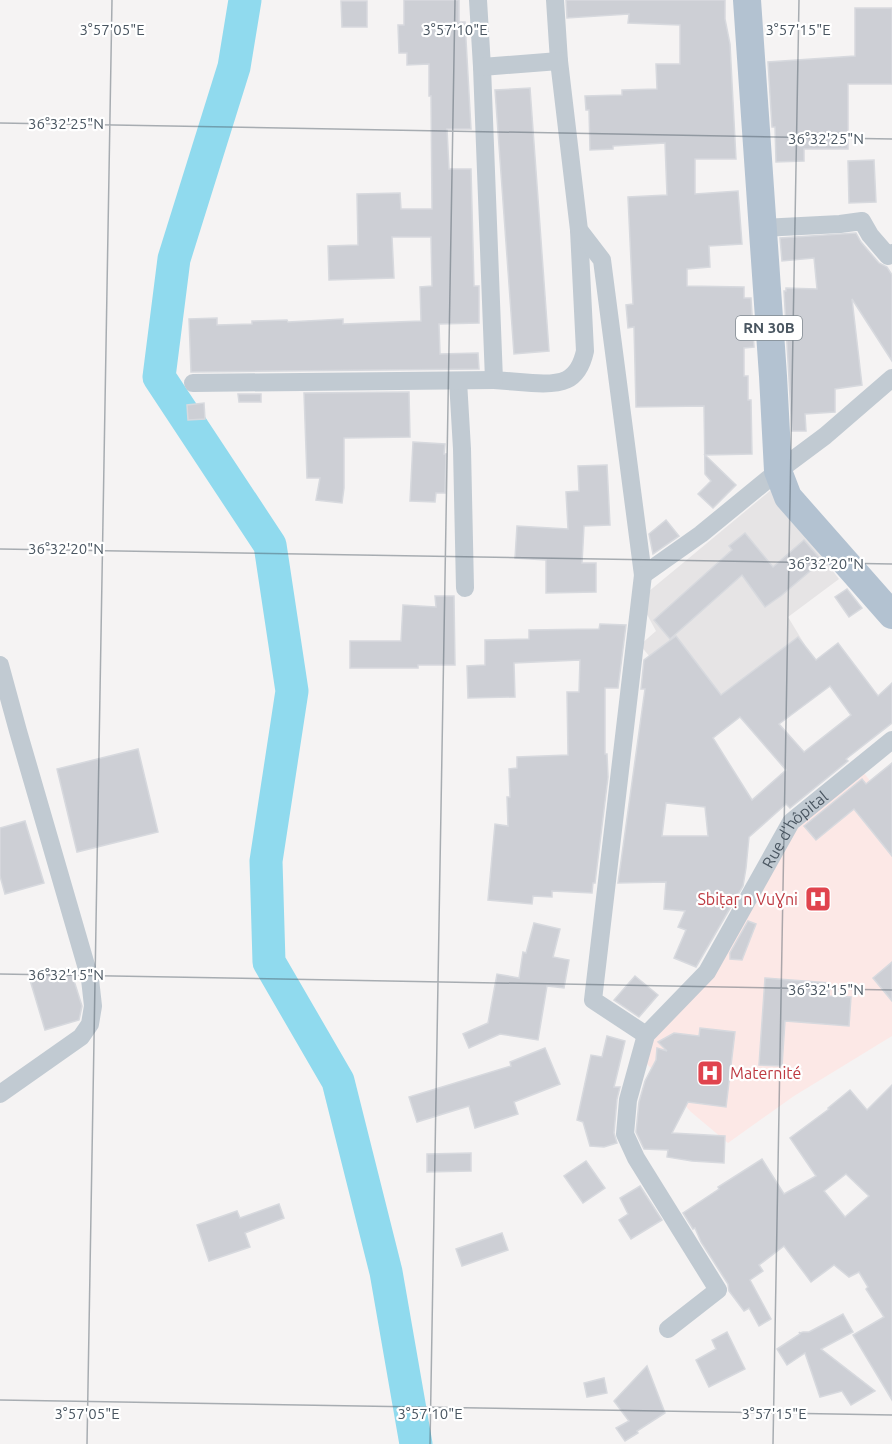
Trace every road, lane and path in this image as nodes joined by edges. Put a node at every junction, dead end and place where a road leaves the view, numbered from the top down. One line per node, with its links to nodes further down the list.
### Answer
1 (478, 0): 5 (street)
2 (555, 0): 4 (street)
3 (747, 0): 6 (main road, RN 30B)
4 (560, 61): 5 (street); 7 (street)
5 (482, 67): 11 (street)
6 (762, 228): 8 (street); 13 (main road, RN 30B)
7 (579, 230): 11 (street); 14 (street)
8 (891, 257)
9 (892, 378): 13 (street)
10 (458, 381): 11 (street); 12 (street); 15 (street)
11 (494, 381)
12 (193, 382)
13 (778, 471): 14 (street); 16 (main road, RN 30B)
14 (643, 574): 19 (street)
15 (465, 588)
16 (892, 615)
17 (0, 665): 20 (street)
18 (892, 740): 19 (street, Rue d'hôpital)
19 (646, 1035): 21 (street)
20 (0, 1094)
21 (668, 1329)

